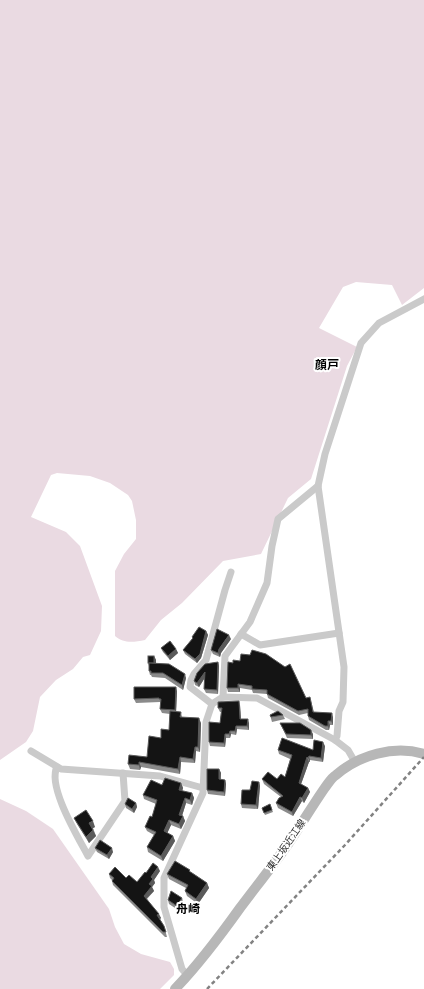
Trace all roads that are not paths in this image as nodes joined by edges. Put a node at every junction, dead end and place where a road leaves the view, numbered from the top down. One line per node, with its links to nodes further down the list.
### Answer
1 (424, 299): 2 (street)
2 (318, 486): 4 (street); 5 (street)
3 (231, 572): 7 (street)
4 (340, 633): 5 (street); 8 (street)
5 (241, 634): 6 (street)
6 (223, 697): 7 (street); 8 (street)
7 (212, 704): 14 (street)
8 (335, 740): 11 (street)
9 (31, 751): 12 (street)
10 (424, 754): 11 (main road, 東上坂近江線)
11 (355, 762): 15 (main road, 東上坂近江線)
12 (57, 767): 13 (street); 13 (street)
13 (123, 773): 14 (street)
14 (203, 788): 15 (street)
15 (188, 976): 16 (main road, 東上坂近江線)
16 (175, 989)

